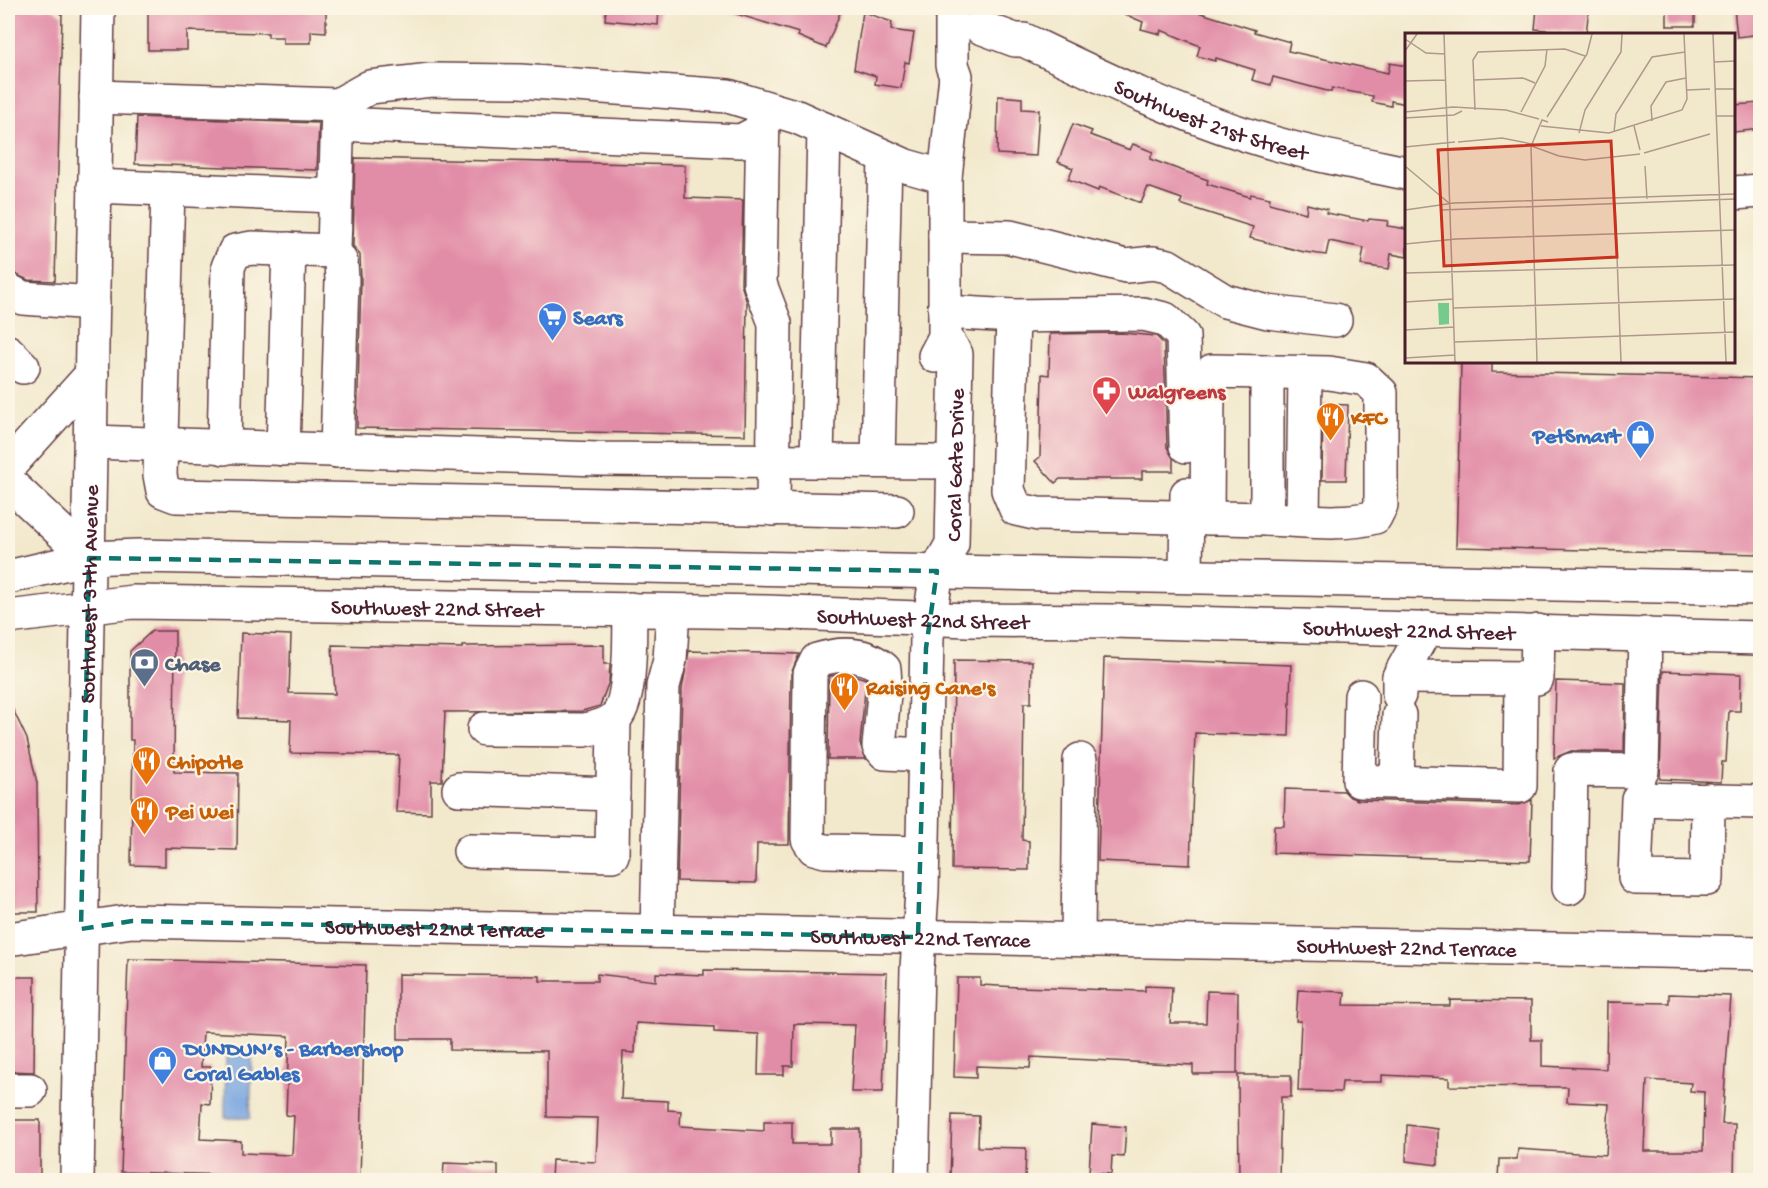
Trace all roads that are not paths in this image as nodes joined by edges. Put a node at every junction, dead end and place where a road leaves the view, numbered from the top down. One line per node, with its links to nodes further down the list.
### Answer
1 (98, 8): 3 (main road, Southwest 37th Avenue)
2 (967, 15): 8 (main road, Southwest 21st Street); 9 (main road, Coral Gate Drive)
3 (96, 97): 4 (main road); 10 (main road, Southwest 37th Avenue)
4 (338, 114): 5 (main road); 5 (main road); 14 (main road)
5 (763, 118): 6 (main road); 32 (main road)
6 (824, 129): 7 (main road); 31 (main road)
7 (885, 157): 9 (main road); 33 (main road)
8 (1405, 173)
9 (945, 177): 15 (main road, Coral Gate Drive)
10 (94, 186): 11 (main road); 19 (main road, Southwest 37th Avenue)
11 (168, 189): 14 (main road); 27 (main road)
12 (1761, 191): 13 (main road)
13 (1735, 193)
14 (334, 196): 17 (main road)
15 (945, 236): 21 (main road); 22 (main road, Coral Gate Drive)
16 (289, 249): 17 (main road); 28 (main road); 29 (main road)
17 (334, 251): 30 (main road)
18 (8, 290): 19 (main road)
19 (93, 303): 25 (main road, Southwest 37th Avenue)
20 (1013, 316): 22 (main road); 39 (main road); 39 (main road)
21 (1335, 320)
22 (945, 325): 34 (main road, Coral Gate Drive); 43 (main road, Coral Gate Drive)
23 (1267, 372): 24 (main road); 39 (main road); 40 (main road)
24 (1305, 373): 41 (main road); 41 (main road)
25 (92, 374): 26 (main road, Southwest 37th Avenue); 35 (main road)
26 (91, 442): 27 (main road); 42 (main road, Southwest 37th Avenue)
27 (161, 446): 28 (main road); 37 (main road)
28 (224, 448): 29 (main road)
29 (283, 449): 30 (main road)
30 (337, 451): 32 (main road)
31 (817, 460): 32 (main road); 33 (main road)
32 (772, 461): 37 (main road)
33 (878, 461): 34 (main road)
34 (933, 462): 43 (main road, Coral Gate Drive)
35 (8, 467)
36 (8, 482): 42 (main road)
37 (773, 509): 38 (main road)
38 (897, 511)
39 (1197, 518): 40 (main road); 44 (main road)
40 (1267, 519): 41 (main road)
41 (1303, 520)
42 (88, 558): 43 (main road, Southwest 22nd Street); 45 (main road, Southwest 22nd Street); 47 (main road, Southwest 37th Avenue)
43 (937, 571): 44 (main road, Southwest 22nd Street); 51 (main road)
44 (1186, 575): 46 (main road, Southwest 22nd Street)
45 (8, 577)
46 (1761, 588)
47 (87, 606): 48 (main road, Southwest 22nd Street); 50 (main road, Southwest 22nd Street); 72 (main road, Southwest 37th Avenue)
48 (630, 609): 49 (main road, Southwest 22nd Street); 59 (main road)
49 (673, 610): 51 (main road, Southwest 22nd Street); 73 (main road)
50 (8, 617)
51 (928, 618): 52 (main road, Southwest 22nd Street); 61 (main road)
52 (1426, 628): 53 (main road, Southwest 22nd Street); 58 (main road)
53 (1538, 631): 54 (main road, Southwest 22nd Street); 56 (main road)
54 (1645, 633): 55 (main road, Southwest 22nd Street); 71 (main road)
55 (1761, 638)
56 (1529, 678): 58 (main road); 63 (main road); 64 (main road)
57 (1361, 696): 63 (main road)
58 (1399, 696): 63 (main road)
59 (614, 719): 60 (main road); 66 (main road)
60 (484, 729)
61 (925, 755): 70 (main road); 70 (main road)
62 (1080, 760): 76 (main road)
63 (1397, 782)
64 (1538, 788)
65 (459, 789): 66 (main road)
66 (613, 794): 69 (main road)
67 (1708, 800): 68 (main road)
68 (1761, 802)
69 (470, 850)
70 (923, 853): 74 (main road)
71 (1569, 888)
72 (81, 930): 73 (main road, Southwest 22nd Terrace); 75 (main road, Southwest 22nd Terrace); 78 (main road, Southwest 37th Avenue)
73 (657, 931): 74 (main road, Southwest 22nd Terrace)
74 (918, 937): 76 (main road, Southwest 22nd Terrace); 79 (main road)
75 (8, 939)
76 (1078, 939): 77 (main road, Southwest 22nd Terrace)
77 (1761, 953)
78 (77, 1180)
79 (912, 1180)

